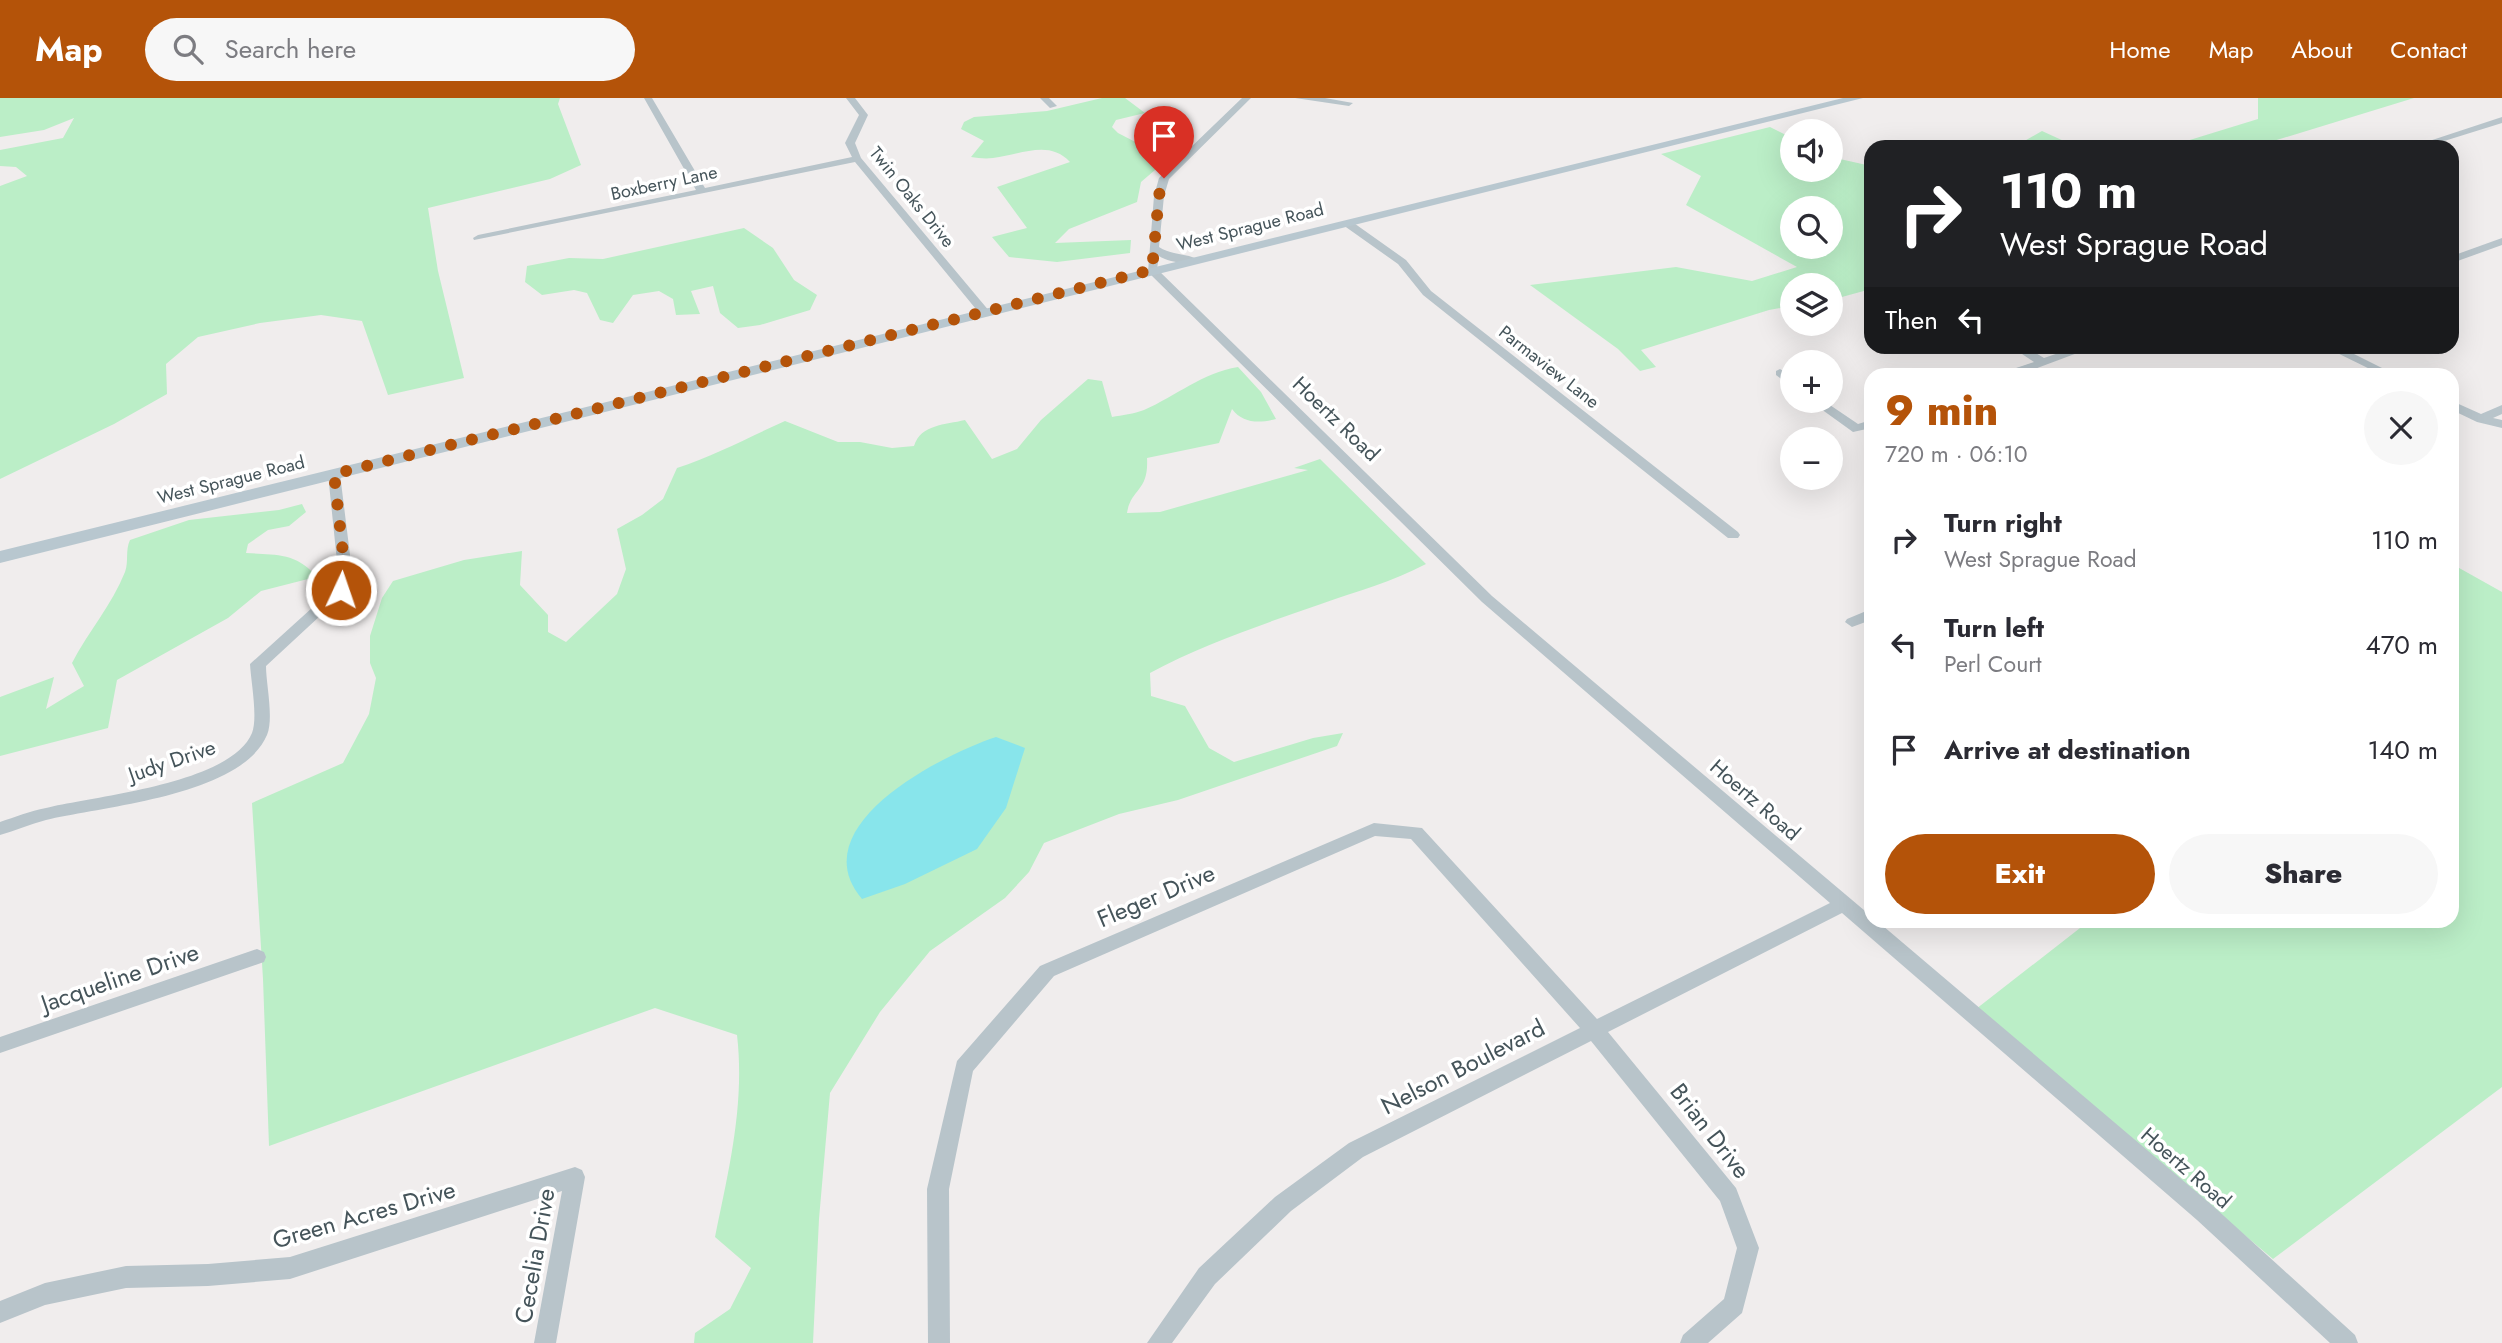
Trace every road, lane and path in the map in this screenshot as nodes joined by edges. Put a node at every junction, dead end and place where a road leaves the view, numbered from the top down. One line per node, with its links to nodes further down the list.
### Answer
1 (648, 98): 12 (street)
2 (850, 98): 11 (street, Twin Oaks Drive)
3 (1044, 98): 8 (street)
4 (1247, 98): 16 (street)
5 (1299, 98): 7 (street)
6 (1857, 98): 13 (street, West Sprague Road)
7 (1349, 103)
8 (1053, 106)
9 (2502, 120): 10 (street)
10 (2438, 140)
11 (857, 159): 12 (street, Boxberry Lane); 20 (street, Twin Oaks Drive)
12 (702, 191): 14 (street, Boxberry Lane)
13 (1348, 223): 18 (street, West Sprague Road); 34 (street, Parmaview Lane)
14 (478, 238)
15 (2502, 241): 17 (street)
16 (1154, 248): 18 (street); 19 (street)
17 (2459, 257)
18 (1194, 260): 19 (street, West Sprague Road)
19 (1152, 270): 20 (street, West Sprague Road); 39 (street, Hoertz Road)
20 (984, 312): 33 (street, West Sprague Road)
21 (2029, 354): 24 (street)
22 (2069, 354): 24 (street)
23 (2345, 354): 26 (street)
24 (2044, 363): 25 (street)
25 (2029, 368)
26 (2375, 368)
27 (2459, 408): 30 (street)
28 (2502, 409): 30 (street)
29 (1834, 413): 32 (street)
30 (2481, 419): 31 (street)
31 (2502, 424)
32 (1864, 426)
33 (334, 474): 35 (street, West Sprague Road); 38 (street, Judy Drive)
34 (1733, 535)
35 (0, 557)
36 (1864, 617): 37 (street)
37 (1852, 622)
38 (0, 829)
39 (1842, 905): 40 (street, Hoertz Road); 43 (street, Nelson Boulevard)
40 (1864, 924)
41 (1869, 928): 51 (street, Hoertz Road)
42 (257, 957): 44 (street, Jacqueline Drive)
43 (1595, 1031): 48 (street, Fleger Drive); 49 (street, Nelson Boulevard); 50 (street, Brian Drive)
44 (0, 1045)
45 (575, 1177): 46 (street, Green Acres Drive); 47 (street, Cecelia Drive)
46 (0, 1312)
47 (545, 1343)
48 (939, 1343)
49 (1158, 1343)
50 (1691, 1343)
51 (2347, 1343)

